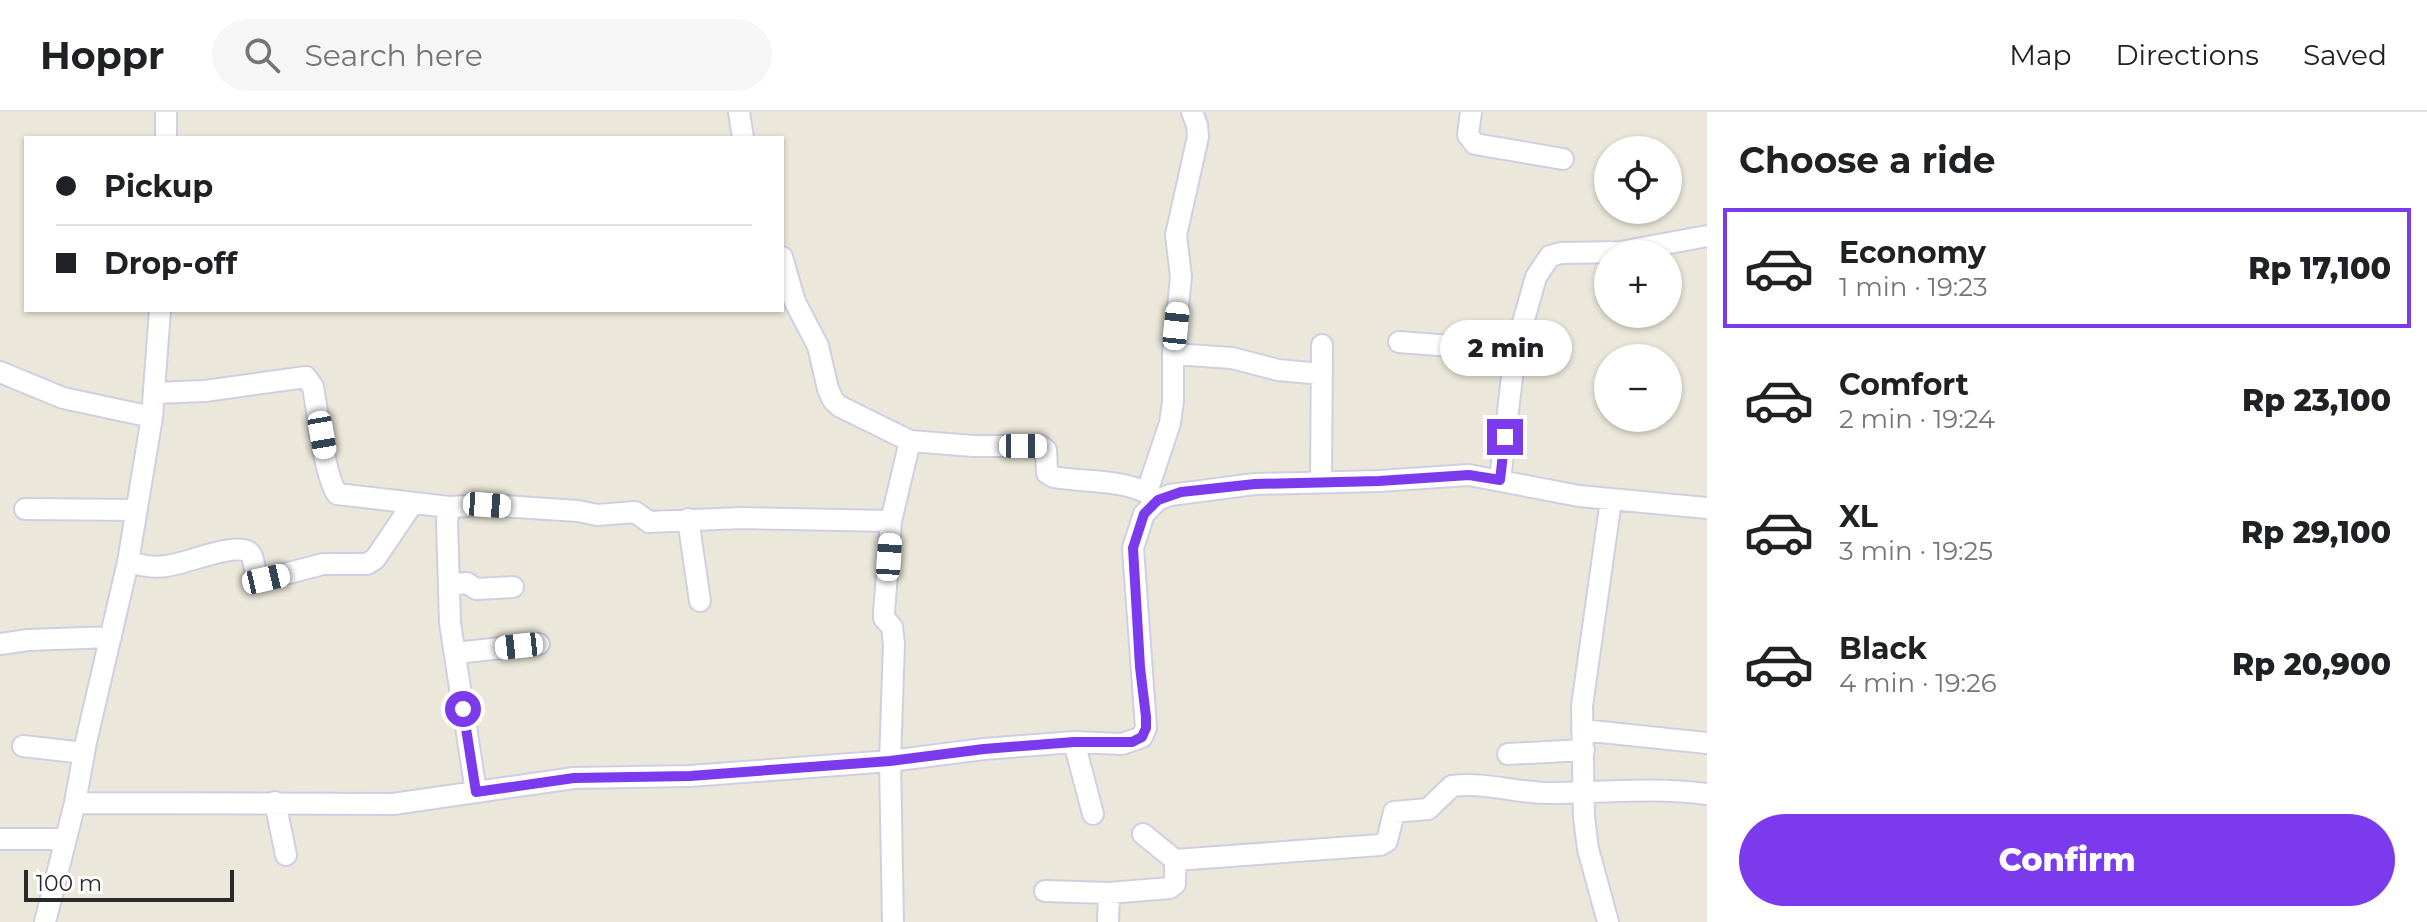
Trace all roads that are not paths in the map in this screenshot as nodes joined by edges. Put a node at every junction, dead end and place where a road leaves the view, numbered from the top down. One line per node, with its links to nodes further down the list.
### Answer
1 (166, 112): 5 (street)
2 (739, 112): 6 (street)
3 (1192, 112): 14 (street)
4 (1471, 112): 7 (street)
5 (166, 136)
6 (743, 136)
7 (1563, 159)
8 (1707, 236): 13 (street)
9 (784, 264): 19 (street)
10 (160, 312): 17 (street)
11 (1399, 342): 13 (street)
12 (1322, 345): 16 (street)
13 (1515, 351): 20 (street)
14 (1173, 354): 16 (street); 22 (street)
15 (0, 372): 18 (street)
16 (1322, 374): 21 (street)
17 (154, 393): 18 (street); 24 (street)
18 (152, 417): 28 (street)
19 (910, 441): 22 (street); 30 (street)
20 (1500, 480): 21 (street); 23 (street)
21 (1321, 482): 22 (street)
22 (1152, 496): 40 (street)
23 (1611, 500): 26 (street); 39 (street)
24 (413, 503): 25 (street); 31 (street)
25 (449, 507): 29 (street); 32 (street)
26 (1707, 508)
27 (25, 509): 28 (street)
28 (137, 510): 31 (street)
29 (688, 519): 30 (street); 34 (street)
30 (891, 521): 45 (street)
31 (128, 562): 35 (street)
32 (449, 585): 33 (street); 38 (street)
33 (513, 587)
34 (700, 601)
35 (111, 637): 36 (street); 43 (street)
36 (0, 644)
37 (539, 644): 38 (street)
38 (455, 653): 47 (street)
39 (1583, 740): 41 (street); 44 (street); 46 (street)
40 (1074, 742): 45 (street); 51 (street)
41 (1707, 743)
42 (23, 746): 43 (street)
43 (84, 753): 50 (street)
44 (1508, 754)
45 (890, 761): 47 (street); 60 (street)
46 (1583, 791): 48 (street); 56 (street); 62 (street)
47 (476, 792): 49 (street)
48 (1707, 794)
49 (275, 802): 50 (street); 55 (street)
50 (75, 803): 54 (street)
51 (1093, 814)
52 (1143, 834): 56 (street)
53 (0, 839): 54 (street)
54 (65, 839): 59 (street)
55 (286, 855)
56 (1175, 860): 58 (street)
57 (1045, 891): 58 (street)
58 (1109, 893): 61 (street)
59 (45, 922)
60 (893, 922)
61 (1108, 922)
62 (1608, 922)

